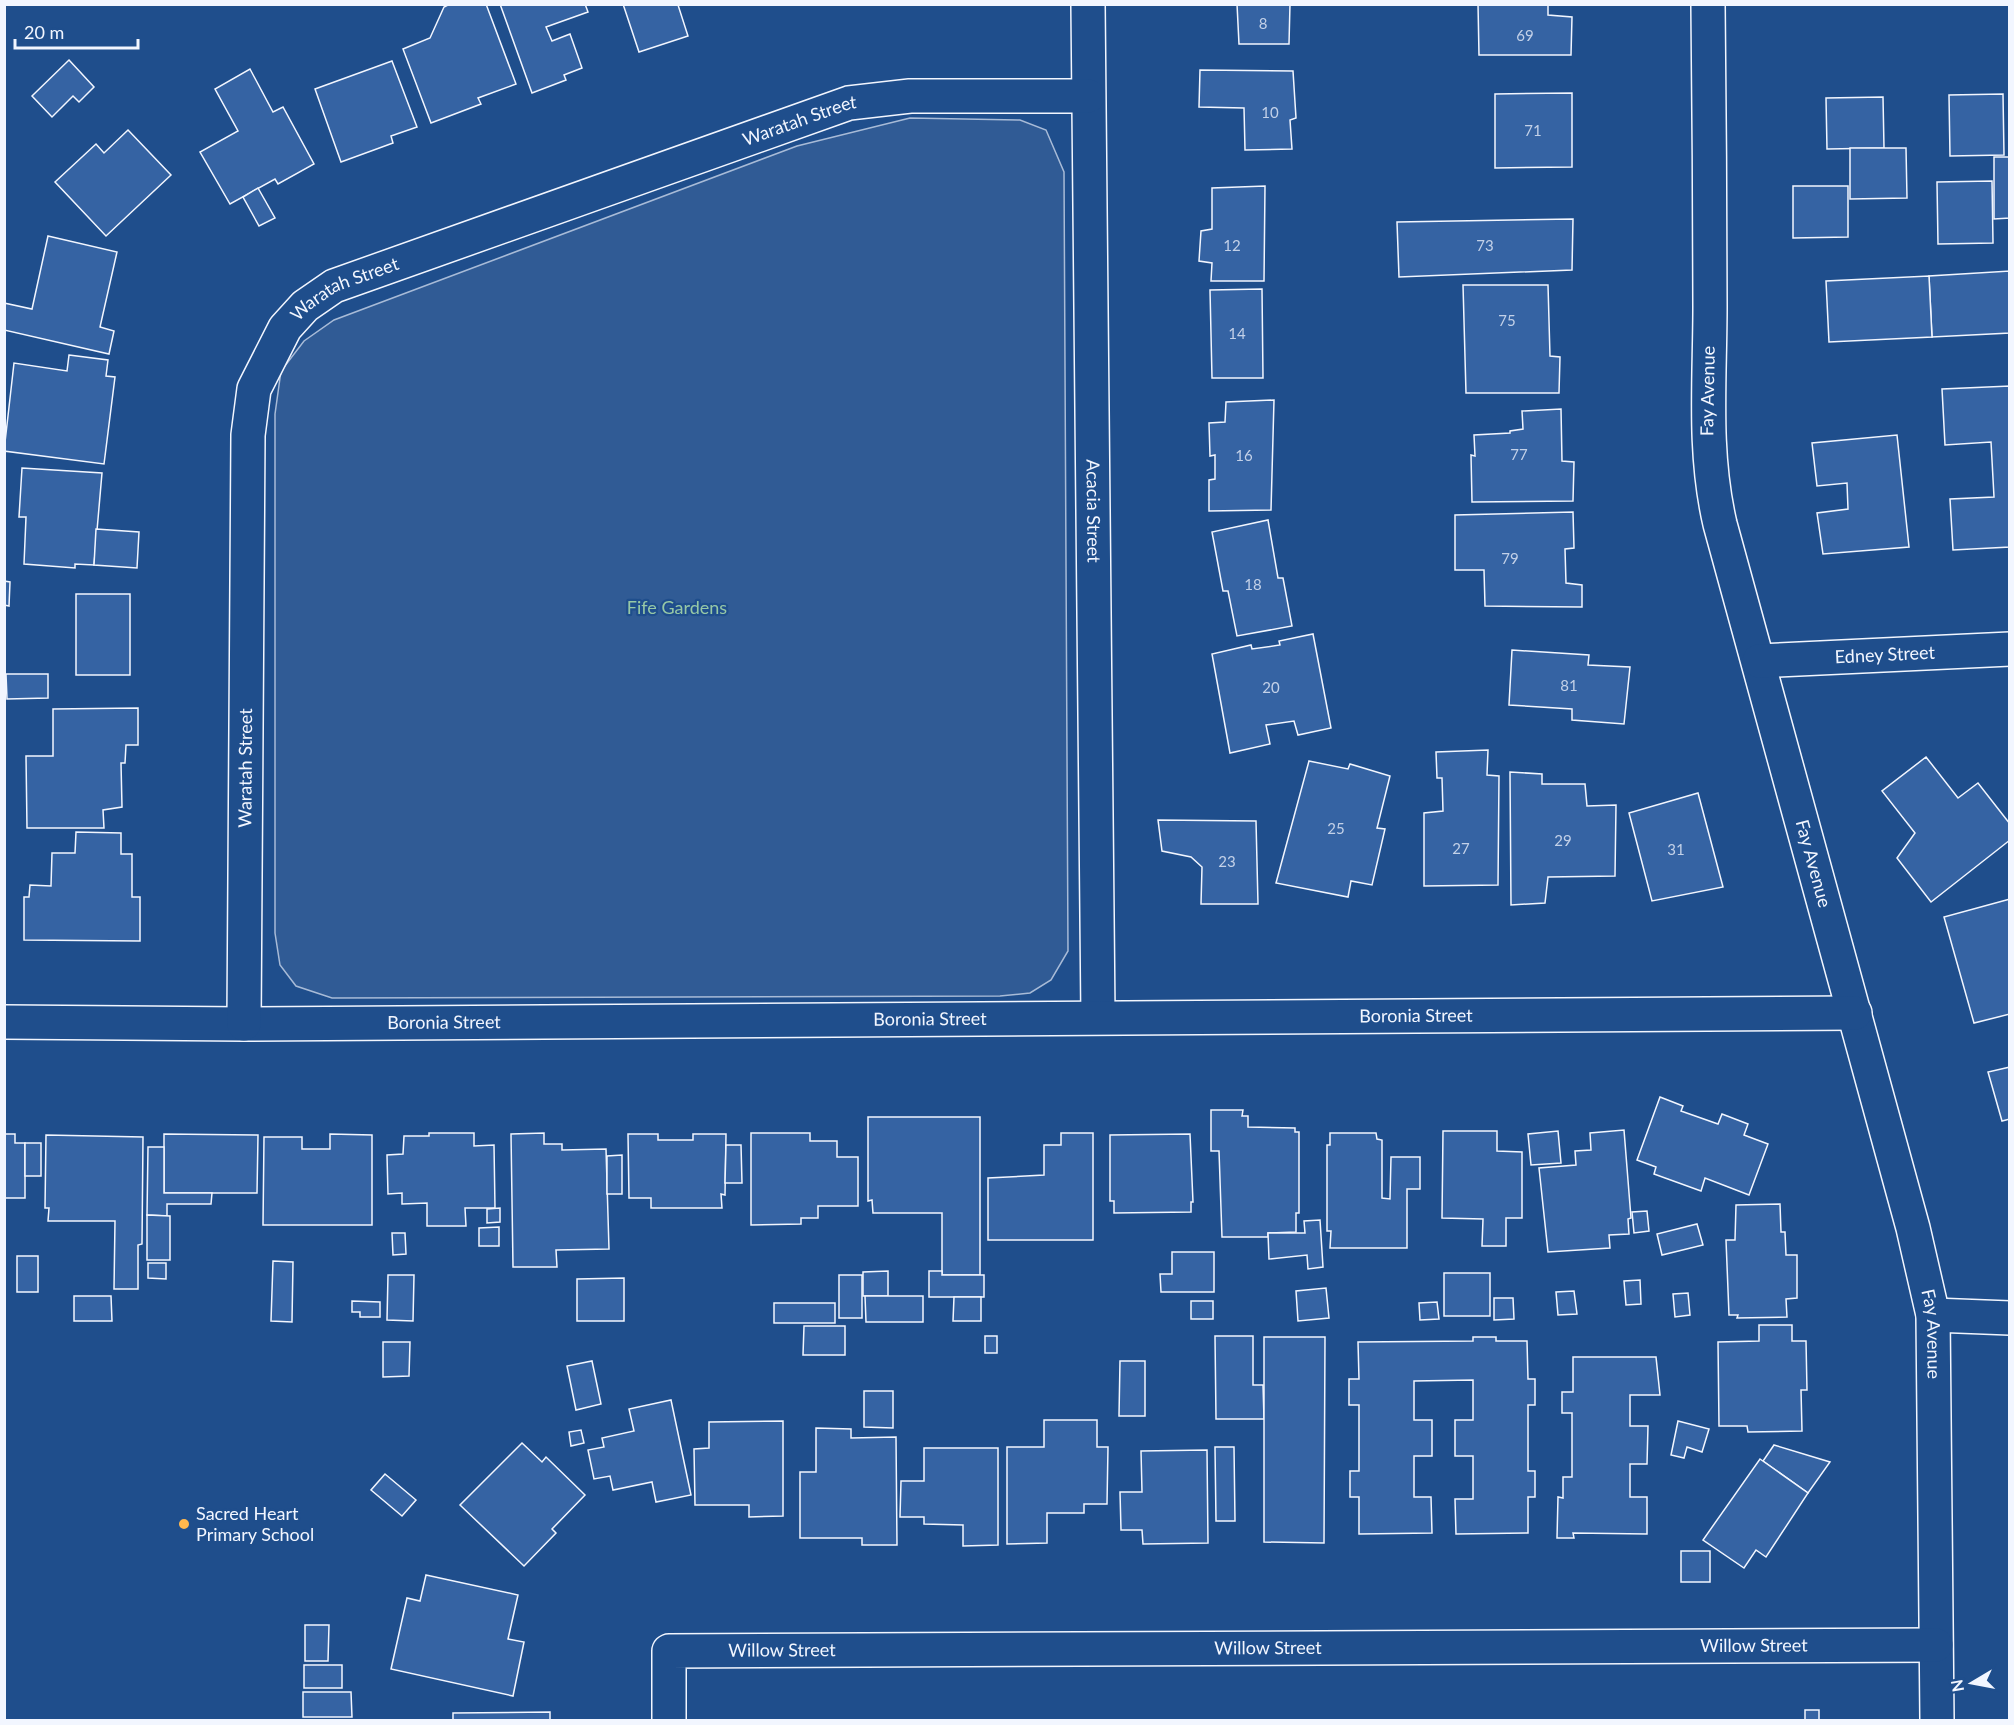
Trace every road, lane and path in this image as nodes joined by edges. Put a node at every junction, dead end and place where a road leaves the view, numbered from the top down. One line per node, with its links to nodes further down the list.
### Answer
1 (1088, 4): 3 (street, Acacia Street)
2 (1708, 4): 5 (street, Fay Avenue)
3 (1088, 96): 7 (street, Acacia Street); 9 (street, Waratah Street)
4 (2010, 649): 5 (street, Edney Street)
5 (1759, 661): 6 (street, Fay Avenue)
6 (1855, 1013): 7 (street, Boronia Street); 10 (street, Fay Avenue)
7 (1098, 1017): 9 (street, Boronia Street)
8 (4, 1022): 9 (street, Boronia Street)
9 (244, 1024)
10 (1933, 1315): 11 (street); 12 (street, Fay Avenue)
11 (2010, 1318)
12 (1936, 1645): 13 (street, Willow Street); 14 (street, Fay Avenue)
13 (669, 1720)
14 (1937, 1720)

